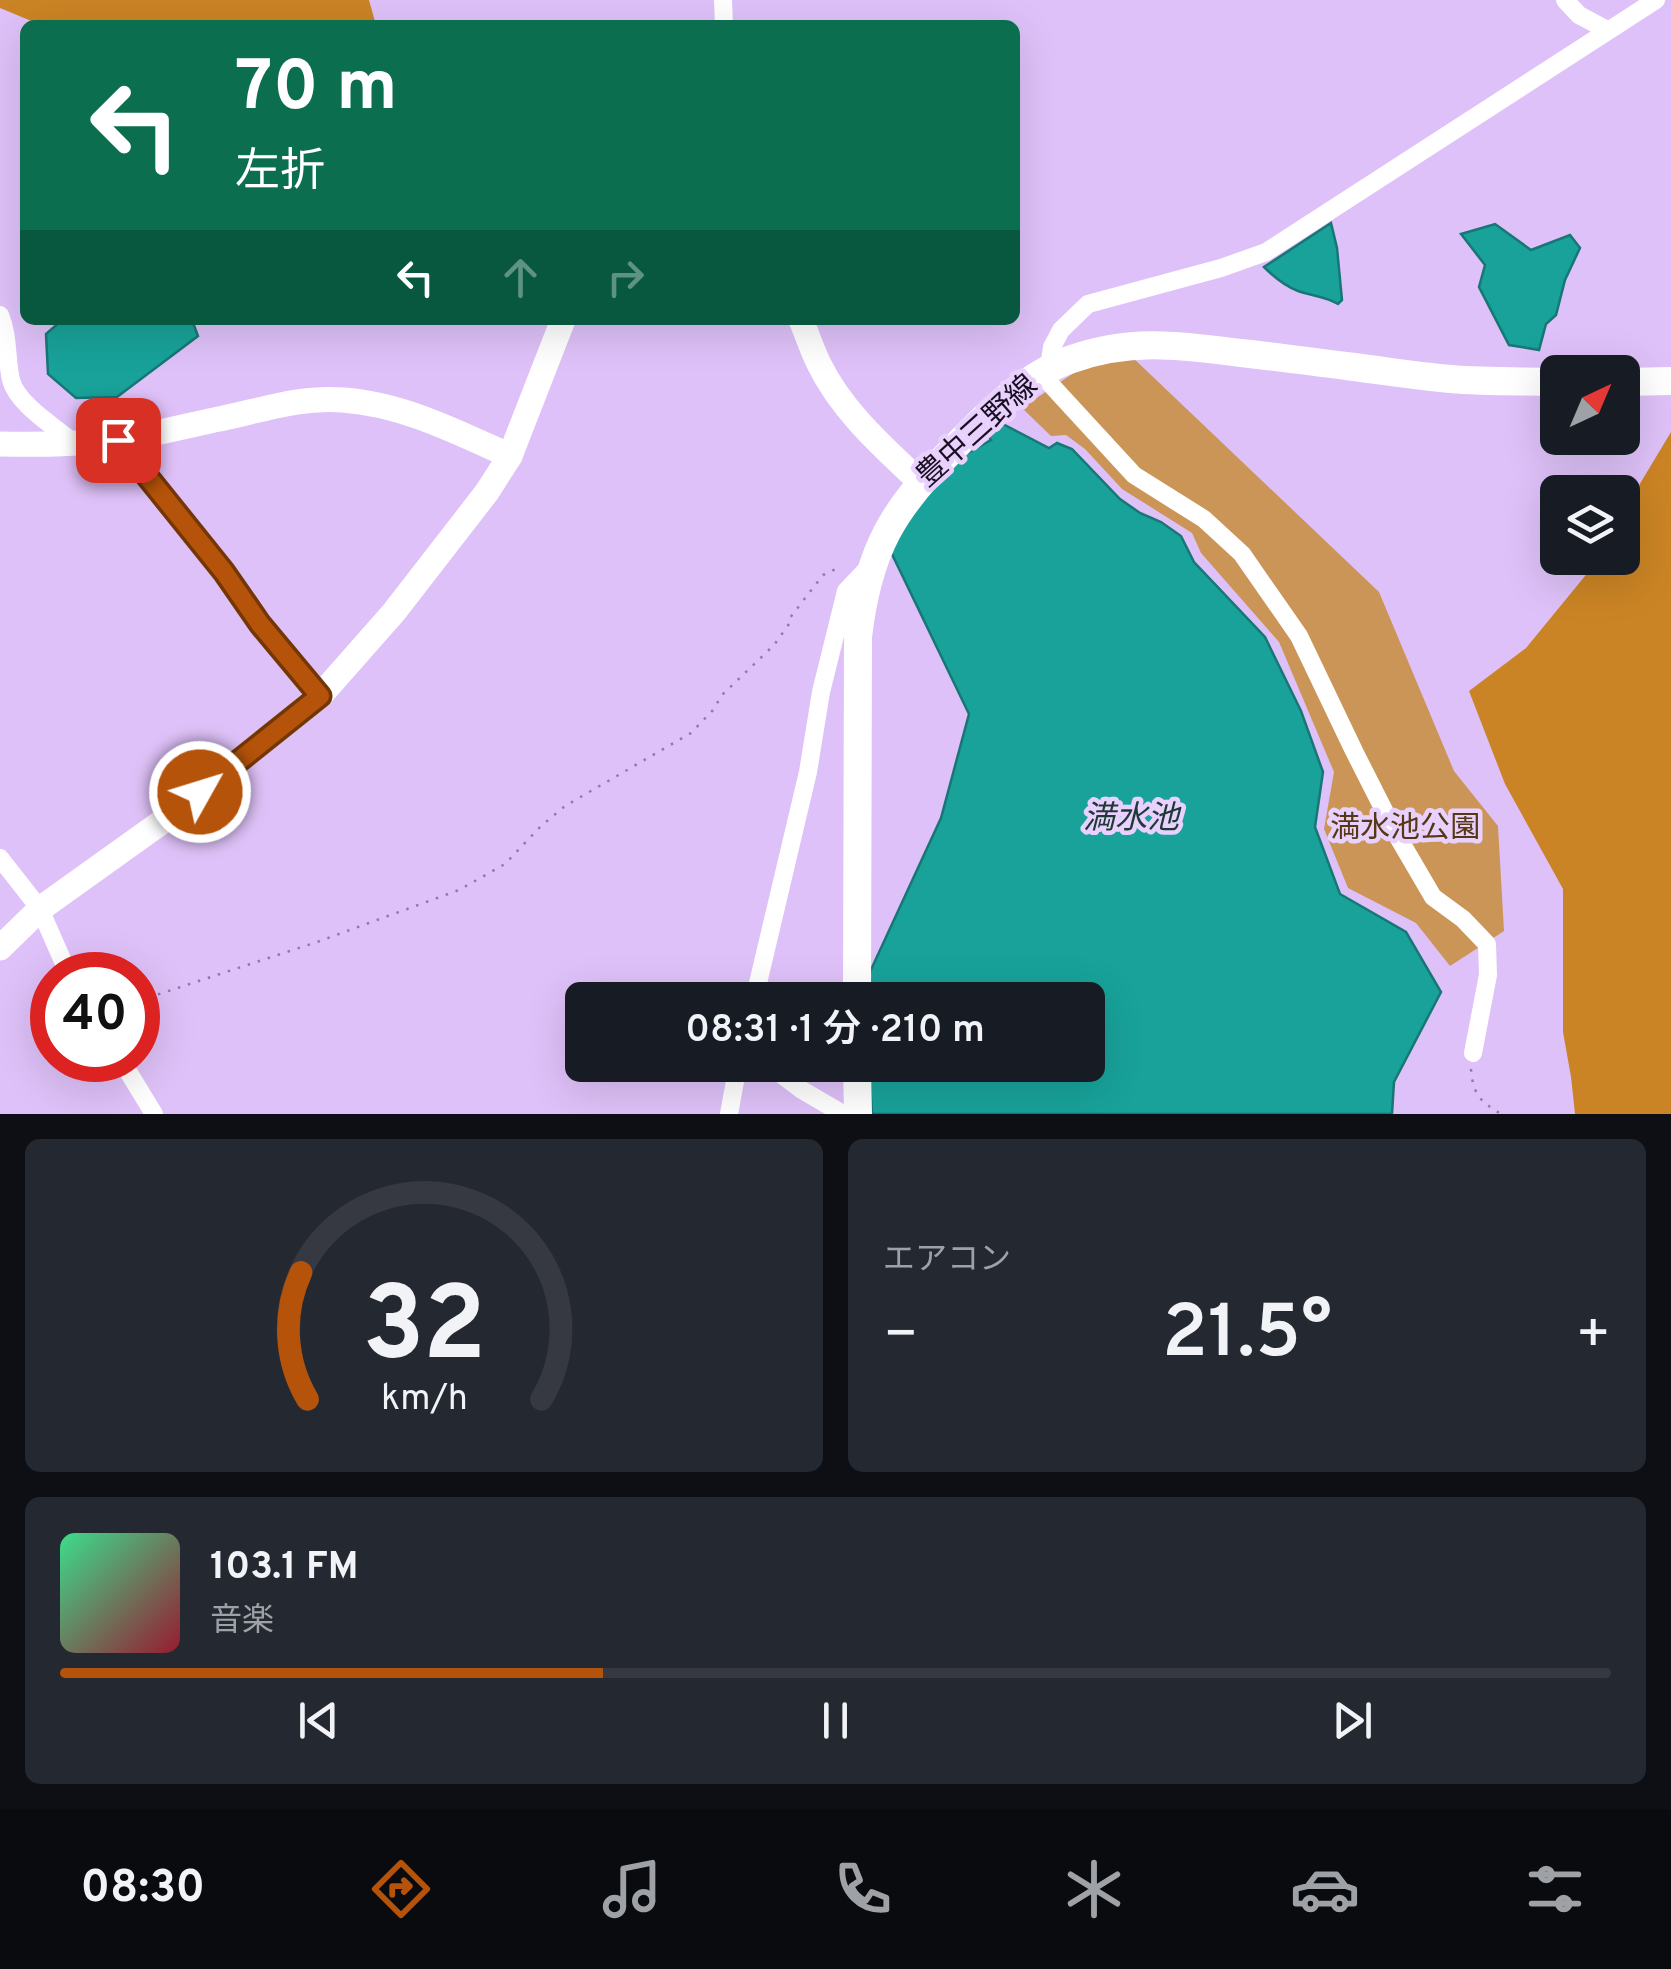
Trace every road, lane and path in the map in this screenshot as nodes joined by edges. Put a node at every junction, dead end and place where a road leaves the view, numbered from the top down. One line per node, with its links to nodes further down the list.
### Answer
1 (1565, 0): 3 (street)
2 (1656, 0): 3 (street)
3 (1607, 30): 7 (street)
4 (0, 316): 12 (street)
5 (561, 325): 14 (street)
6 (803, 325): 15 (street)
7 (1045, 371): 8 (main road, 豊中三野線); 15 (main road, 豊中三野線); 26 (street)
8 (1540, 381)
9 (1671, 381): 10 (main road)
10 (1640, 382)
11 (118, 440): 12 (street); 14 (street); 18 (street)
12 (74, 443): 13 (street)
13 (0, 444)
14 (510, 456): 18 (street)
15 (920, 482): 16 (main road, 豊中三野線)
16 (871, 565): 23 (street); 24 (main road, 豊中三野線)
17 (840, 567): 25 (path)
18 (320, 696): 20 (street)
19 (0, 858): 20 (street)
20 (40, 909): 21 (street); 22 (street)
21 (0, 948)
22 (59, 952)
23 (758, 982)
24 (857, 982)
25 (160, 994)
26 (1473, 1053): 35 (path)
27 (134, 1082): 31 (street)
28 (735, 1082): 32 (street)
29 (791, 1082): 33 (street)
30 (857, 1082): 34 (main road)
31 (154, 1114)
32 (728, 1114)
33 (843, 1114)
34 (858, 1114)
35 (1501, 1114)

